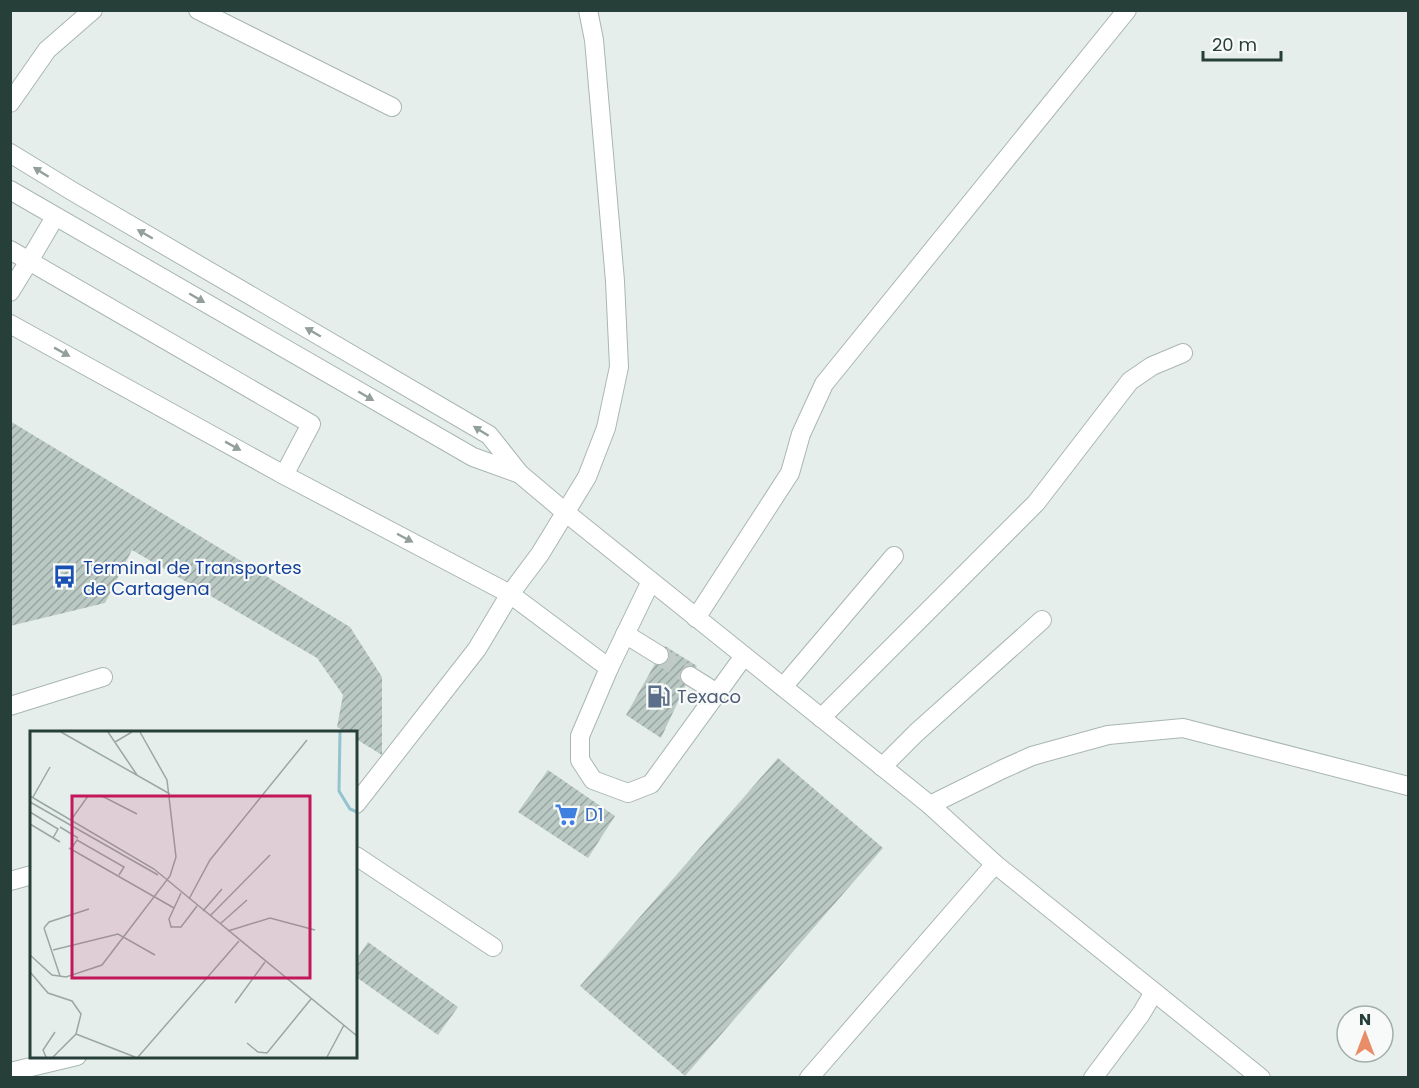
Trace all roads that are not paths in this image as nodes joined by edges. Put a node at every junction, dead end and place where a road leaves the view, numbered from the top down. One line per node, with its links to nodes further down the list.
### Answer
1 (93, 10): 5 (street)
2 (198, 10): 6 (street)
3 (588, 10): 17 (street)
4 (1127, 10): 21 (street)
5 (10, 102)
6 (392, 107)
7 (10, 153): 15 (street, one-way to 7)
8 (10, 190): 9 (street)
9 (55, 217): 11 (street); 15 (street, one-way to 15)
10 (10, 250): 11 (street)
11 (29, 261): 12 (street); 16 (street)
12 (10, 292)
13 (10, 324): 16 (street, one-way to 16)
14 (1183, 352): 32 (street)
15 (520, 474): 17 (street)
16 (284, 475): 20 (street, one-way to 20)
17 (565, 512): 19 (street); 20 (street)
18 (894, 556): 29 (street)
19 (651, 581): 21 (street); 23 (street)
20 (510, 594): 26 (street); 35 (street)
21 (696, 618): 25 (street)
22 (1042, 620): 33 (street)
23 (625, 634): 24 (street); 26 (street)
24 (658, 656)
25 (744, 656): 29 (street); 30 (street)
26 (609, 668): 30 (street)
27 (690, 676): 30 (street)
28 (103, 677): 31 (street)
29 (783, 687): 32 (street)
30 (717, 693)
31 (10, 706)
32 (821, 718): 33 (street)
33 (882, 767): 36 (street)
34 (1408, 786): 36 (street)
35 (357, 803)
36 (930, 806): 38 (street)
37 (357, 857): 41 (street)
38 (995, 864): 42 (street); 45 (street)
39 (30, 876): 40 (street)
40 (10, 881)
41 (493, 947)
42 (1154, 992): 46 (street); 47 (street)
43 (68, 1058): 44 (street)
44 (10, 1072)
45 (809, 1077)
46 (1093, 1077)
47 (1261, 1077)

